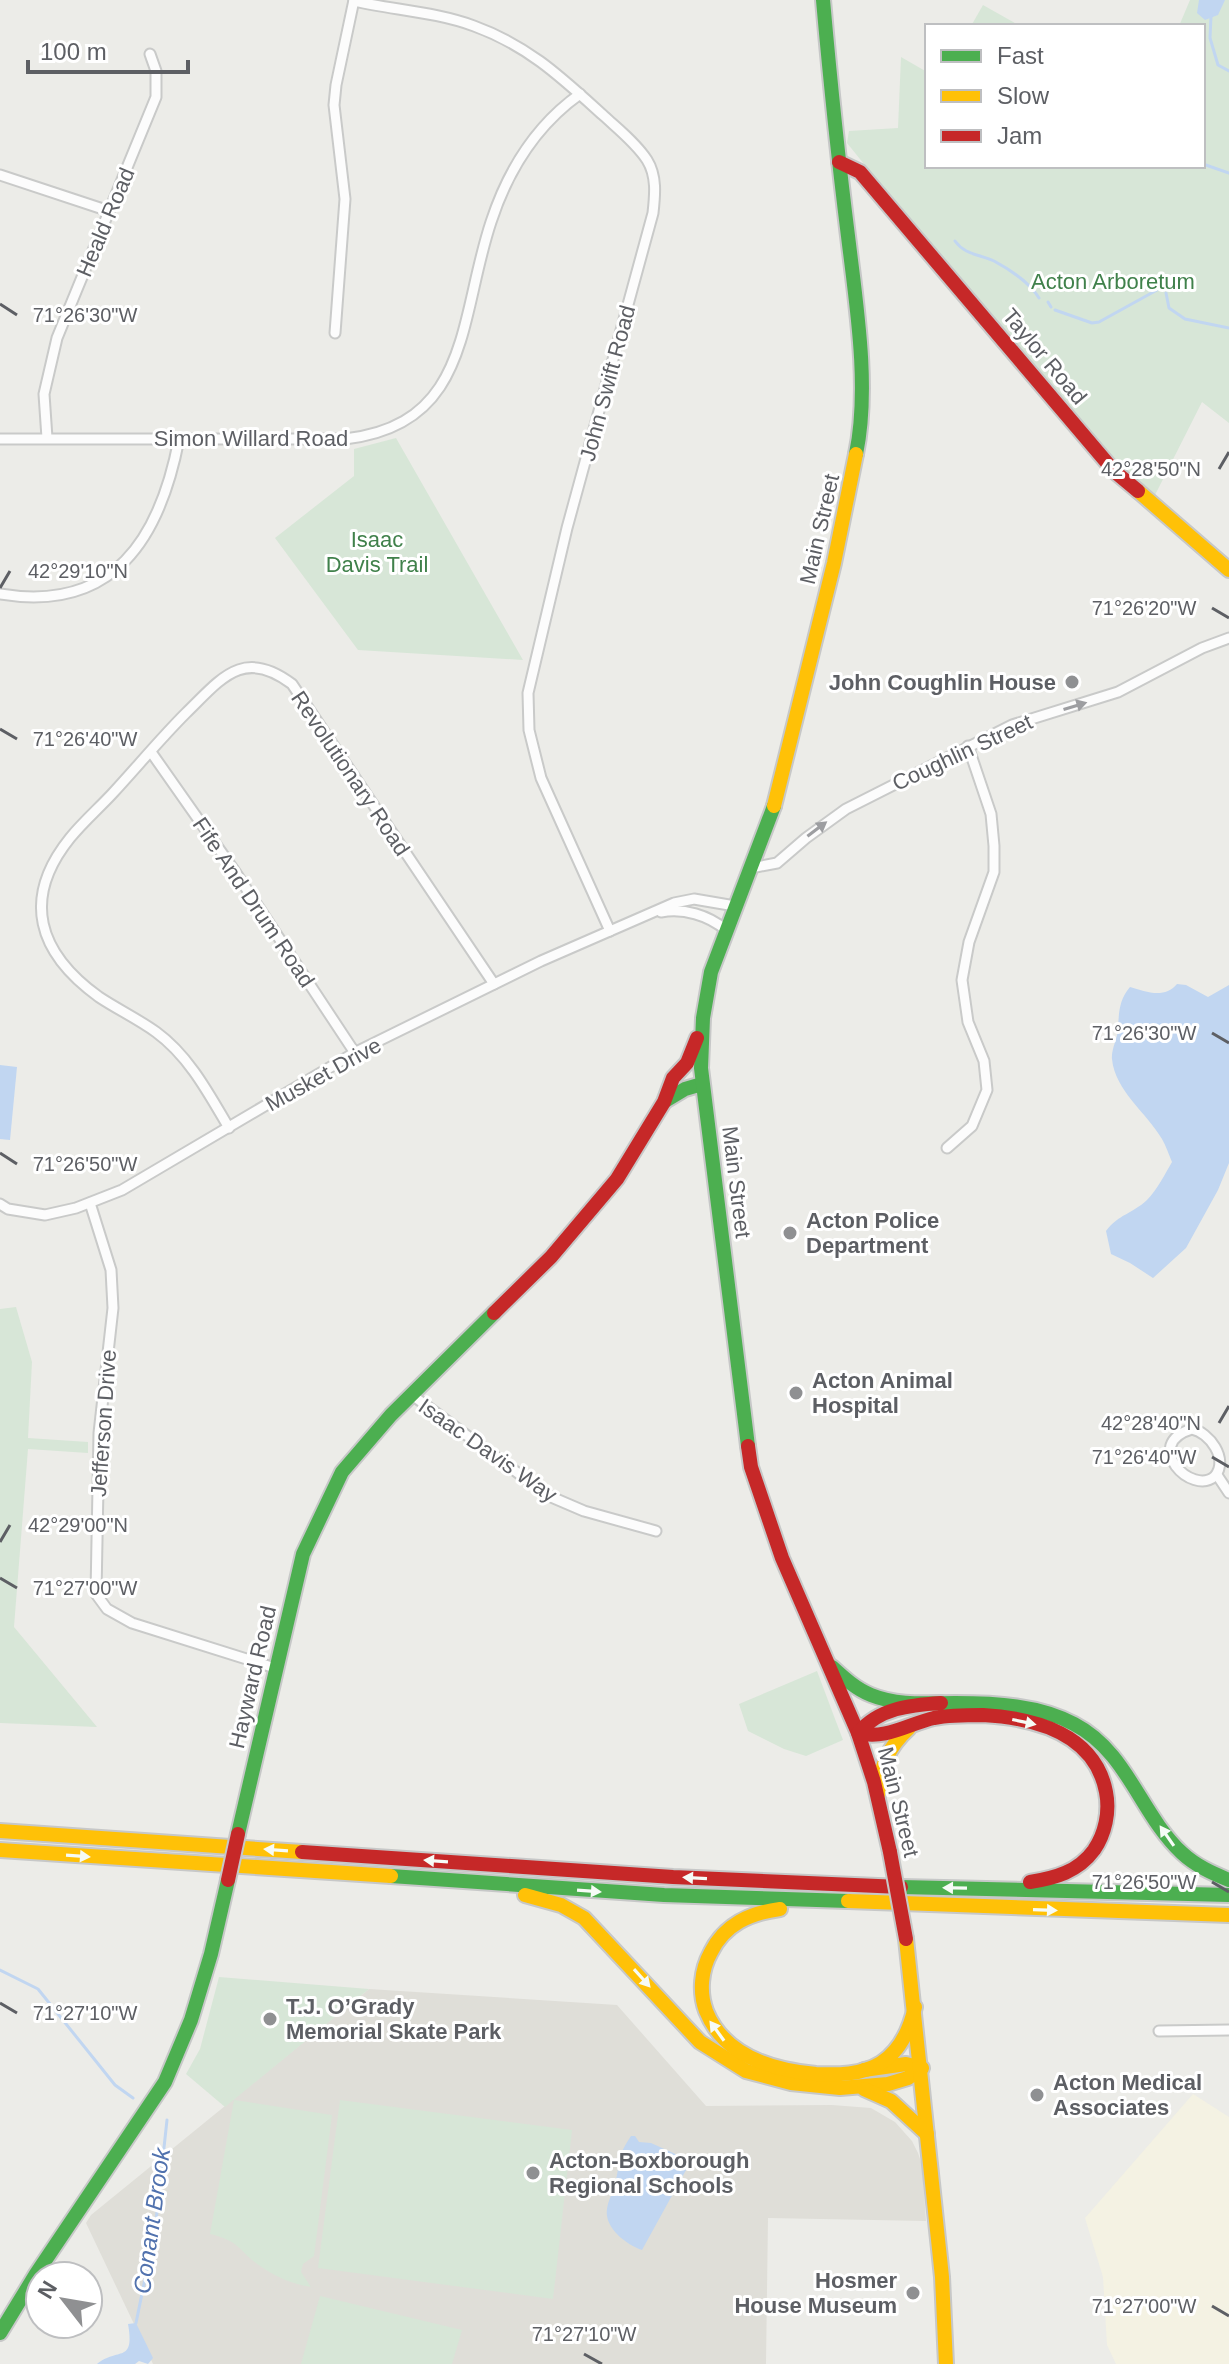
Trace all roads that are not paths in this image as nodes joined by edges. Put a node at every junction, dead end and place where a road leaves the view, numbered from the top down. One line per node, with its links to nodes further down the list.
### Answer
1 (823, 0): 5 (main road, Main Street)
2 (354, 1): 4 (street, John Swift Road); 8 (street)
3 (150, 54): 7 (street, Heald Road)
4 (580, 94): 11 (street, Simon Willard Road); 21 (street, John Swift Road)
5 (839, 162): 12 (main road, Taylor Road); 17 (main road, Main Street)
6 (0, 175): 7 (street)
7 (109, 211): 9 (street, Heald Road)
8 (335, 333)
9 (47, 438): 10 (street, Simon Willard Road); 11 (street, Simon Willard Road)
10 (0, 439)
11 (179, 439): 13 (street)
12 (1229, 570)
13 (0, 594)
14 (1229, 638): 15 (street, Coughlin Street, one-way to 14)
15 (968, 746): 17 (street, Coughlin Street, one-way to 15); 30 (street)
16 (151, 752): 22 (street, Revolutionary Road); 24 (street, Fife And Drum Road); 29 (street, Revolutionary Road)
17 (751, 868): 18 (main road, Main Street)
18 (735, 906): 19 (street, Musket Drive); 20 (main road, Main Street)
19 (646, 915): 20 (street, Musket Drive); 21 (street, Musket Drive)
20 (726, 930): 23 (main road, Main Street)
21 (610, 931): 22 (street, Musket Drive)
22 (494, 984): 24 (street, Musket Drive)
23 (703, 1018): 25 (main road, Main Street); 26 (main road, Hayward Road)
24 (355, 1053): 29 (street, Musket Drive)
25 (701, 1068): 26 (main road); 27 (main road, Main Street)
26 (680, 1072): 28 (main road, Hayward Road)
27 (702, 1084): 28 (main road); 37 (main road, Main Street)
28 (664, 1102): 33 (main road, Hayward Road)
29 (229, 1128): 31 (street, Musket Drive)
30 (947, 1148)
31 (90, 1203): 32 (street, Musket Drive); 38 (street, Jefferson Drive)
32 (0, 1204)
33 (412, 1395): 36 (street, Isaac Davis Way); 38 (main road, Hayward Road)
34 (1217, 1475): 34 (street); 35 (street)
35 (1229, 1493)
36 (656, 1531)
37 (832, 1667): 39 (main road); 41 (main road, Main Street)
38 (275, 1668): 58 (main road, Hayward Road, bridge)
39 (941, 1703): 41 (main road); 45 (main road, one-way to 39)
40 (920, 1722): 41 (main road); 42 (main road); 47 (main road, one-way to 47)
41 (858, 1733): 42 (main road, Main Street)
42 (878, 1795): 51 (main road, Main Street, bridge)
43 (0, 1831): 47 (main road, one-way to 43)
44 (0, 1850): 46 (main road, one-way to 46)
45 (1229, 1880)
46 (484, 1884): 49 (main road, one-way to 49); 56 (main road, one-way to 56)
47 (985, 1889): 48 (main road)
48 (1229, 1895)
49 (831, 1903): 50 (main road, one-way to 50); 55 (main road, one-way to 49)
50 (1229, 1915)
51 (915, 2007): 54 (main road, Main Street); 55 (main road)
52 (1229, 2030): 53 (street)
53 (1159, 2031)
54 (922, 2068): 55 (main road); 56 (main road); 57 (main road, Main Street)
55 (864, 2070)
56 (846, 2086): 57 (main road)
57 (927, 2134): 59 (main road, Main Street)
58 (0, 2333)
59 (946, 2364)

